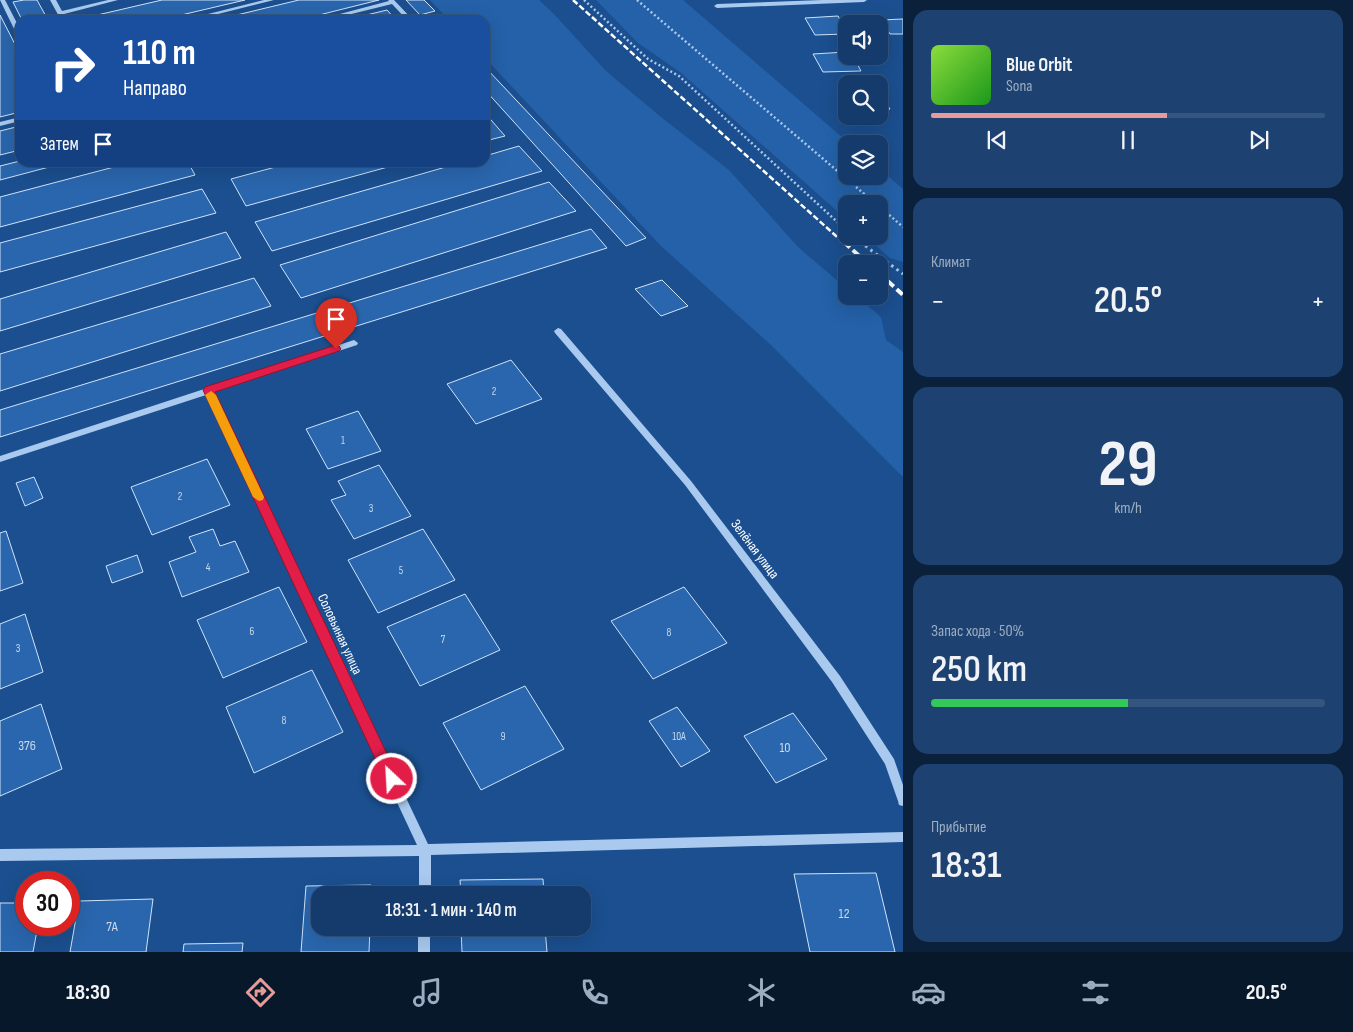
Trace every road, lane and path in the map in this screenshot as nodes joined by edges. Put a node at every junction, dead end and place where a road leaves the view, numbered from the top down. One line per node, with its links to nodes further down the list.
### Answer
1 (2, 0): 15 (street)
2 (52, 0): 10 (street)
3 (115, 0): 10 (street)
4 (271, 0): 12 (street)
5 (584, 0): 20 (path)
6 (636, 0): 18 (path)
7 (864, 0): 9 (lane)
8 (392, 1): 13 (street); 14 (street)
9 (716, 6)
10 (60, 12): 11 (street)
11 (62, 15)
12 (208, 15)
13 (339, 15)
14 (405, 15)
15 (15, 25)
16 (15, 120): 17 (street)
17 (0, 124)
18 (865, 195)
19 (888, 214): 21 (path)
20 (838, 223)
21 (903, 227)
22 (863, 245): 23 (path)
23 (903, 274)
24 (558, 331): 28 (street, Зелёная улица)
25 (354, 343): 26 (street)
26 (208, 390): 27 (street); 30 (street, Соловьиная улица)
27 (0, 459)
28 (903, 801)
29 (903, 837): 30 (street)
30 (425, 850): 31 (street); 32 (street, Соловьиная улица)
31 (0, 855)
32 (425, 886)
33 (424, 936): 34 (street)
34 (424, 952)

